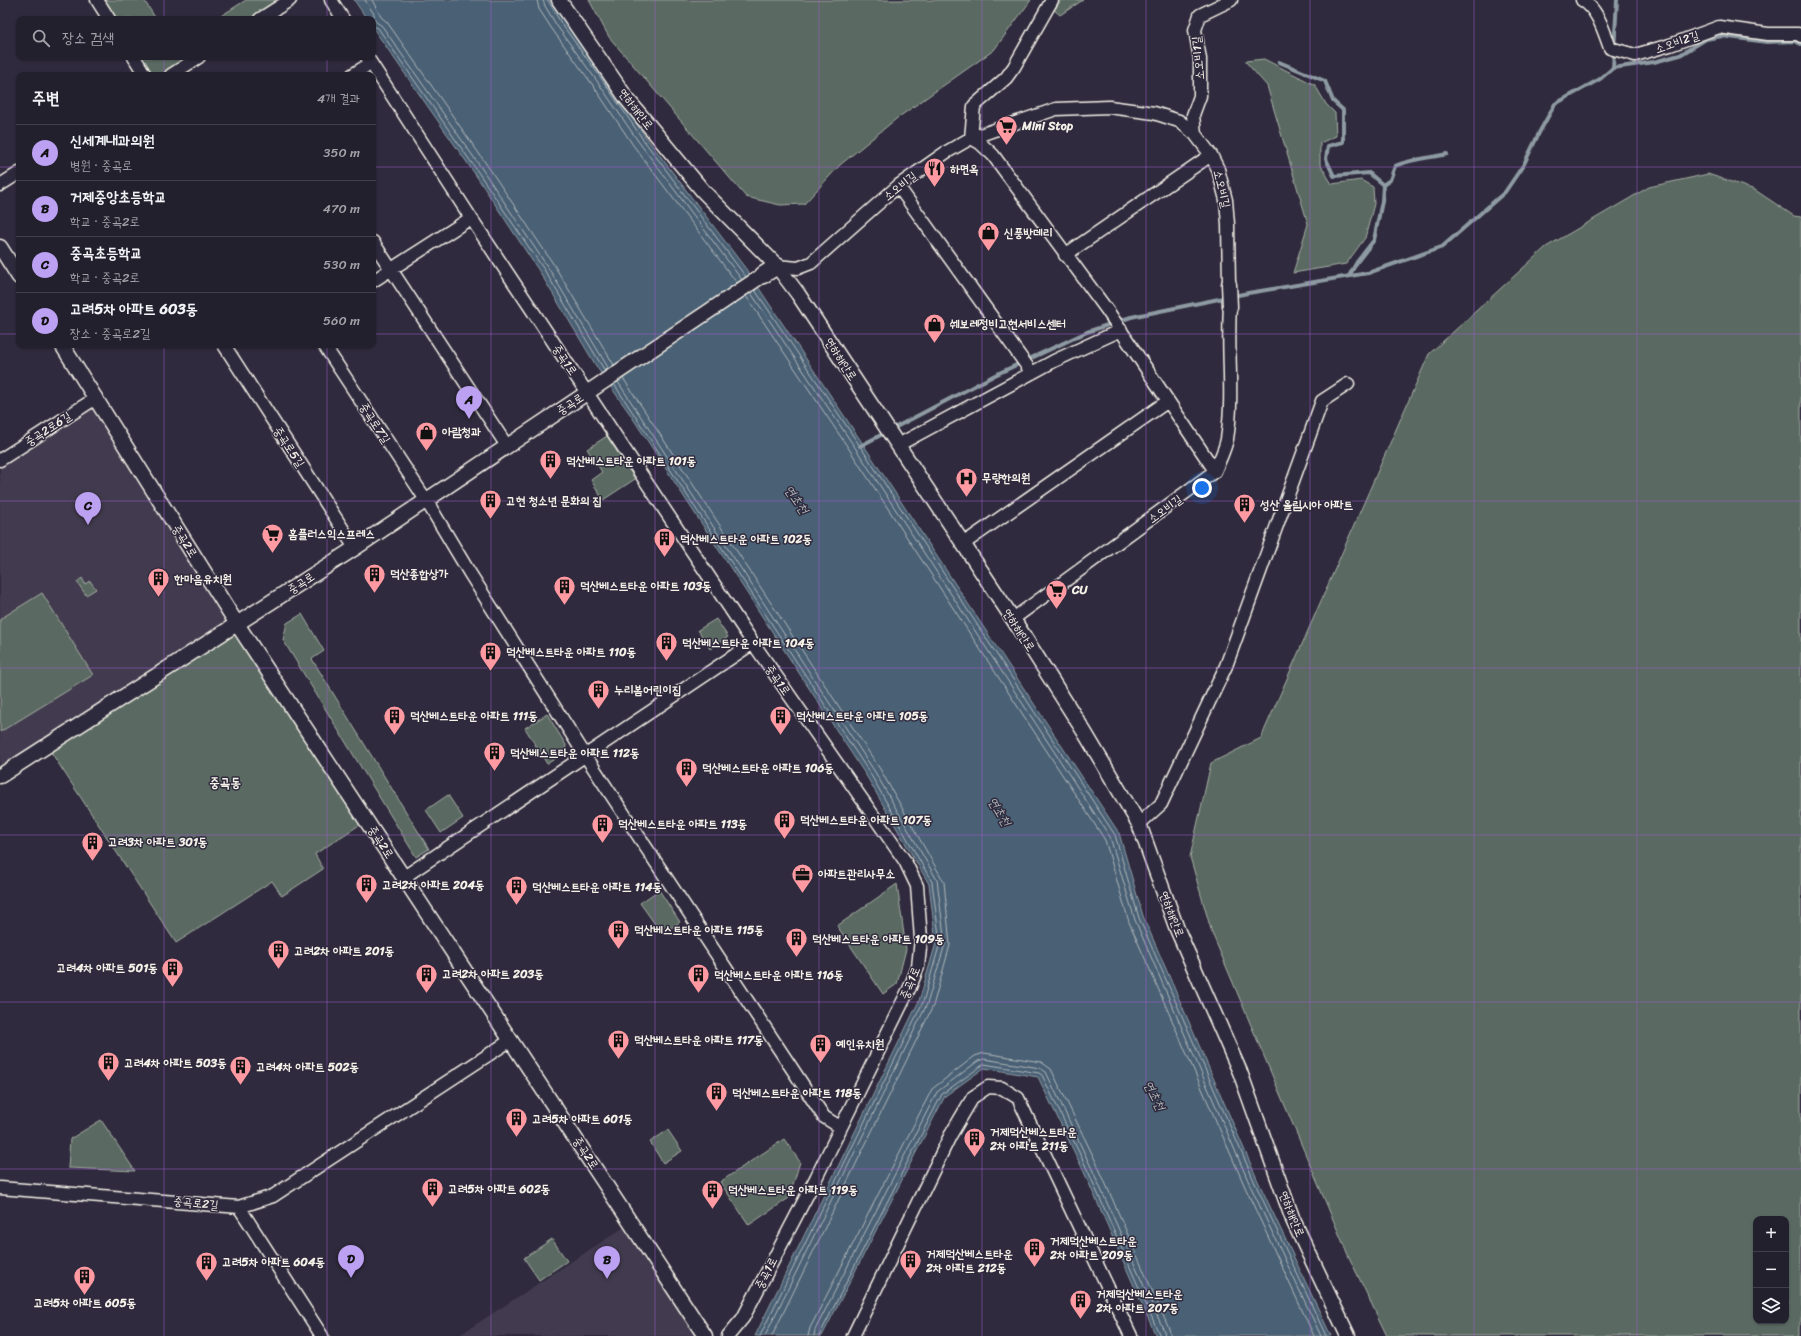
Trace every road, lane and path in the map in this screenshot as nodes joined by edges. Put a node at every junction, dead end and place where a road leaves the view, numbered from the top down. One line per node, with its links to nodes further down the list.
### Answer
1 (97, 0): 8 (street)
2 (290, 0): 9 (street)
3 (332, 0): 10 (street)
4 (559, 0): 28 (street, 연하해안로)
5 (1052, 0): 19 (street)
6 (1231, 0): 18 (street, 소오비1길)
7 (1582, 0): 11 (street, 소오비2길)
8 (107, 16)
9 (265, 16)
10 (341, 16)
11 (1801, 36)
12 (136, 60): 15 (street)
13 (194, 60): 16 (street)
14 (369, 60): 17 (street); 24 (street, 중곡1로)
15 (143, 72)
16 (176, 72)
17 (355, 72)
18 (1195, 134): 19 (street, 소오비길); 20 (street, 소오비길)
19 (971, 138): 23 (street, 소오비길); 27 (street)
20 (1211, 155): 27 (street); 33 (street, 소오비길)
21 (16, 175): 22 (street)
22 (0, 185)
23 (898, 186): 28 (street, 소오비길); 39 (street)
24 (471, 218): 29 (street); 41 (street, 중곡1로)
25 (376, 246): 29 (street)
26 (0, 247): 30 (street)
27 (1066, 255): 35 (street)
28 (777, 266): 31 (main road); 44 (street, 연하해안로)
29 (391, 269): 32 (street); 45 (street)
30 (16, 272)
31 (763, 275): 41 (street, 중곡로)
32 (376, 279)
33 (1229, 284): 34 (street, 소오비길)
34 (1230, 307): 47 (street, 소오비길)
35 (1121, 330): 39 (street); 43 (street)
36 (64, 348): 42 (street, 중곡2로)
37 (226, 348): 50 (street, 중곡로5길)
38 (326, 348): 48 (street, 중곡로7길)
39 (1032, 373): 44 (street)
40 (1348, 384): 56 (street)
41 (593, 389): 45 (street, 중곡로); 53 (street, 중곡1로)
42 (96, 398): 46 (street, 중곡2로6길); 52 (street, 중곡2로)
43 (1168, 401): 47 (street); 49 (street)
44 (898, 445): 49 (street, 연하해안로)
45 (507, 446): 48 (street, 중곡로)
46 (0, 460)
47 (1215, 471): 51 (street, 소오비길)
48 (426, 500): 50 (street, 중곡로); 54 (street, 중곡로7길)
49 (963, 544): 51 (street, 연하해안로)
50 (355, 548): 52 (street, 중곡로)
51 (1013, 619): 56 (street, 연하해안로)
52 (237, 624): 55 (street, 중곡로); 57 (street, 중곡2로)
53 (753, 643): 54 (street); 59 (street, 중곡1로)
54 (584, 755): 57 (street); 59 (street, 중곡로7길)
55 (0, 776)
56 (1139, 824): 67 (street, 연하해안로)
57 (404, 877): 58 (street, 중곡2로)
58 (511, 1040): 61 (street); 63 (street, 중곡2로)
59 (840, 1127): 64 (street, 중곡1로)
60 (0, 1188): 61 (street, 중곡로2길)
61 (239, 1207): 62 (street)
62 (322, 1336)
63 (705, 1336)
64 (728, 1336)
65 (853, 1336): 66 (street)
66 (1131, 1336)
67 (1348, 1336)

